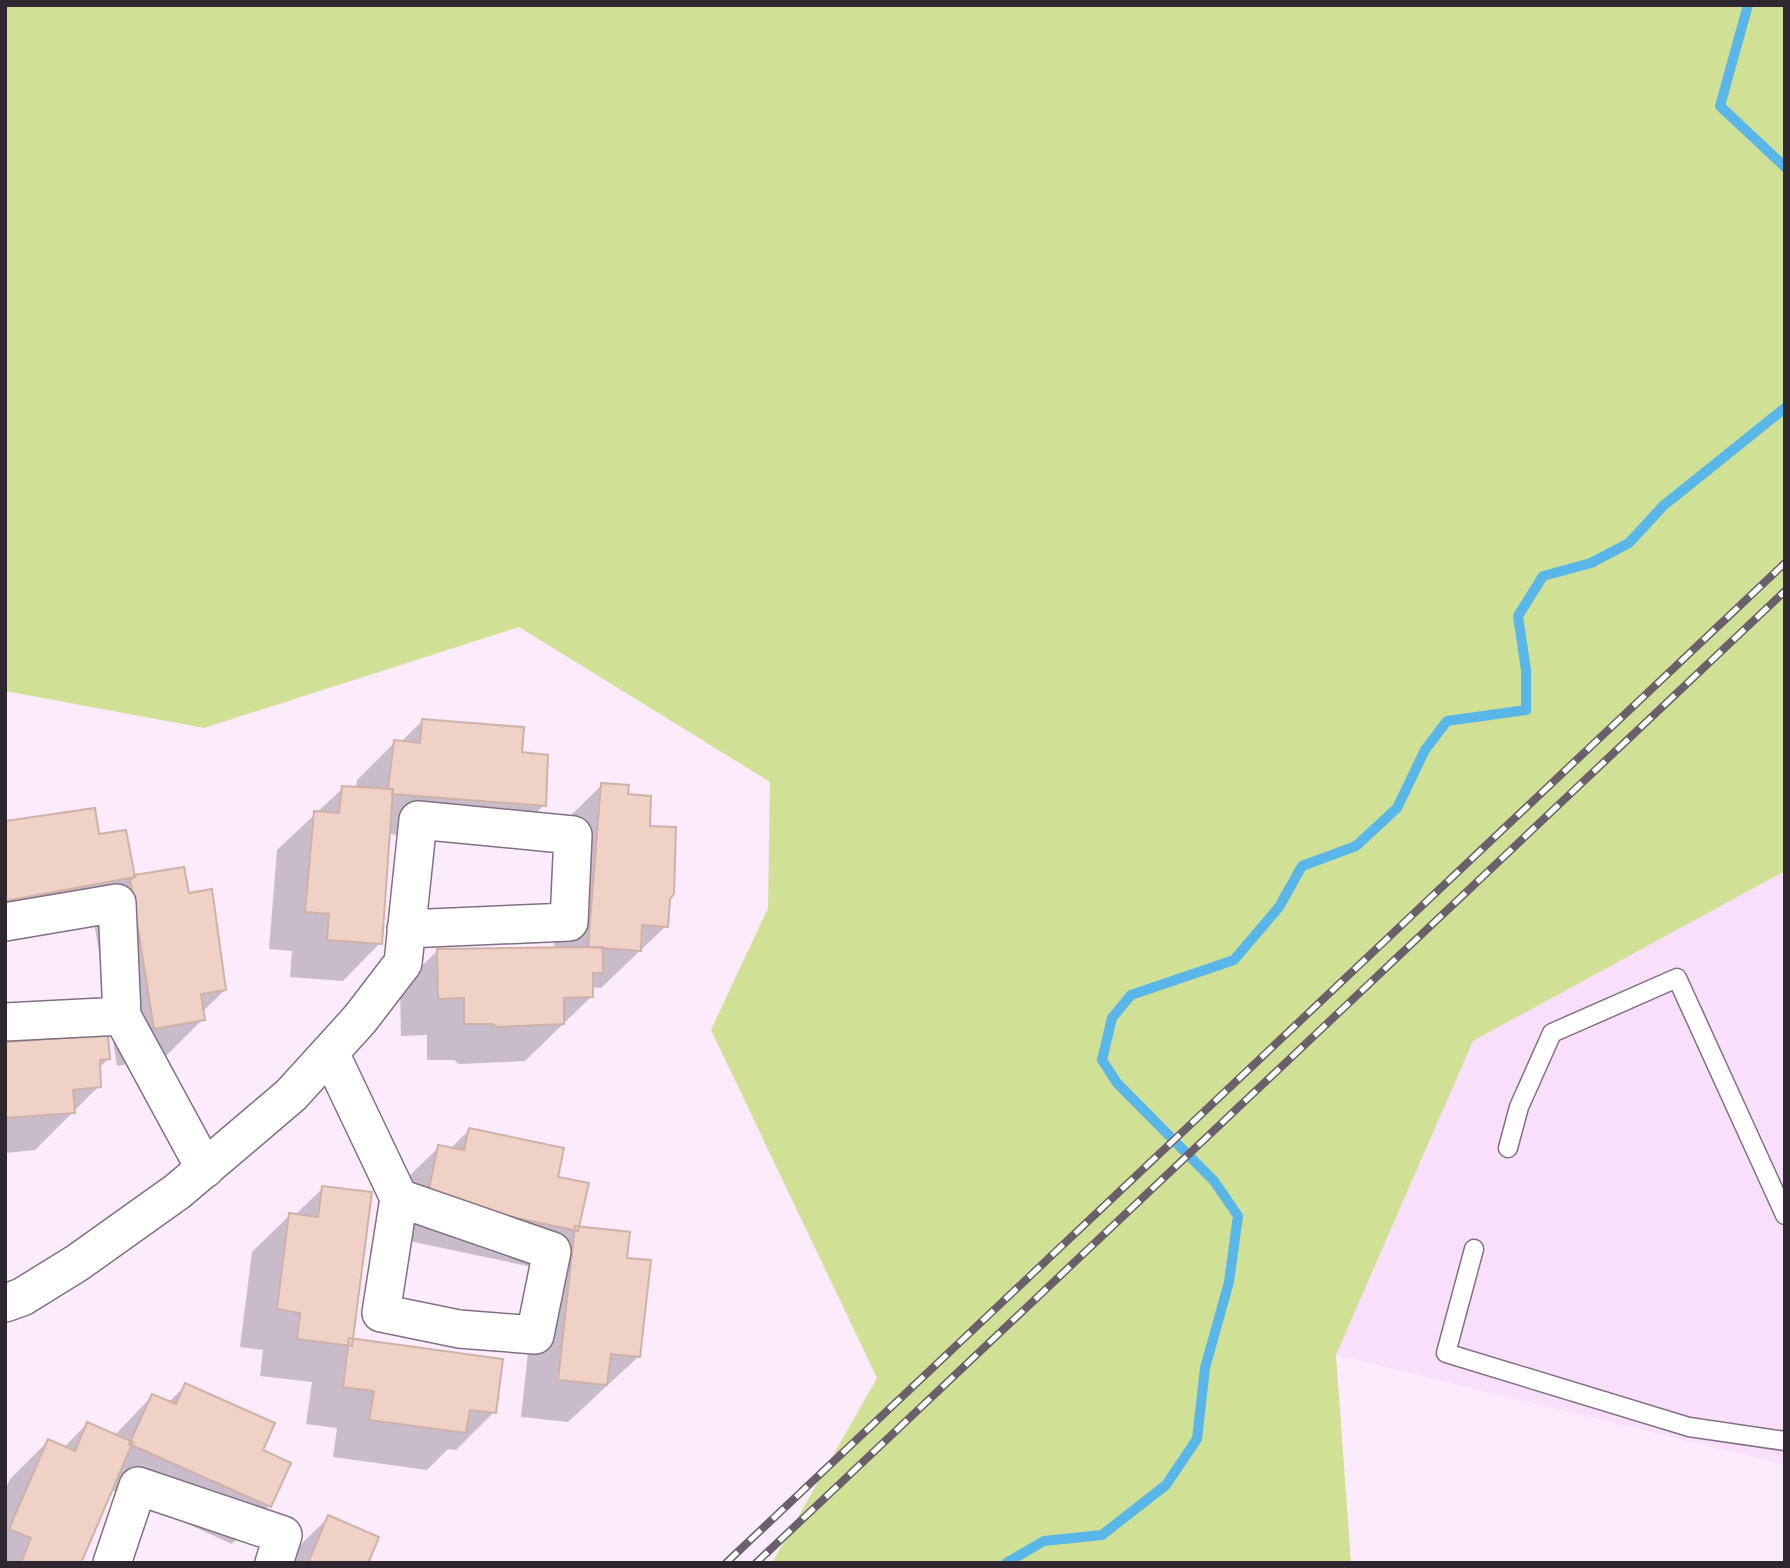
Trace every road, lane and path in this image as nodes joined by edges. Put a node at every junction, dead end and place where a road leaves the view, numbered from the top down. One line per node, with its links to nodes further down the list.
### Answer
1 (5, 922): 3 (street)
2 (407, 929): 2 (street); 5 (street)
3 (122, 1016): 4 (street); 7 (street)
4 (5, 1022)
5 (330, 1053): 7 (street); 8 (street)
6 (1508, 1148): 9 (lane)
7 (205, 1169): 11 (street)
8 (399, 1198): 8 (street)
9 (1785, 1215)
10 (1474, 1249): 12 (lane)
11 (5, 1303)
12 (1785, 1441)
13 (112, 1563): 14 (street)
14 (274, 1563)

